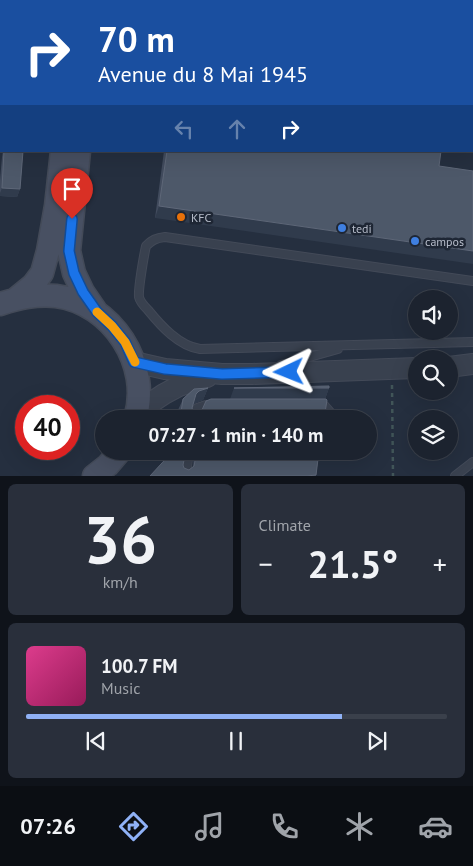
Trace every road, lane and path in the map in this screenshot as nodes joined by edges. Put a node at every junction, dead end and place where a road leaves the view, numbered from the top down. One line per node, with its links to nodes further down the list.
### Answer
1 (62, 152): 4 (main road)
2 (79, 152): 5 (main road)
3 (473, 281): 7 (lane)
4 (8, 301): 5 (main road)
5 (97, 312): 8 (main road)
6 (473, 342): 7 (lane)
7 (349, 345): 16 (lane)
8 (134, 362): 15 (street); 19 (main road)
9 (473, 364): 10 (street)
10 (458, 366)
11 (408, 368): 12 (street)
12 (392, 369): 16 (street); 28 (path)
13 (458, 369): 14 (street)
14 (473, 373)
15 (222, 374): 16 (street); 20 (street)
16 (252, 374)
17 (225, 405): 21 (lane)
18 (314, 405): 22 (lane)
19 (137, 410)
20 (143, 410)
21 (196, 410)
22 (328, 410)
23 (112, 460): 26 (main road)
24 (188, 460): 27 (lane)
25 (473, 462): 29 (lane)
26 (94, 476)
27 (184, 476)
28 (394, 476)
29 (456, 476)

